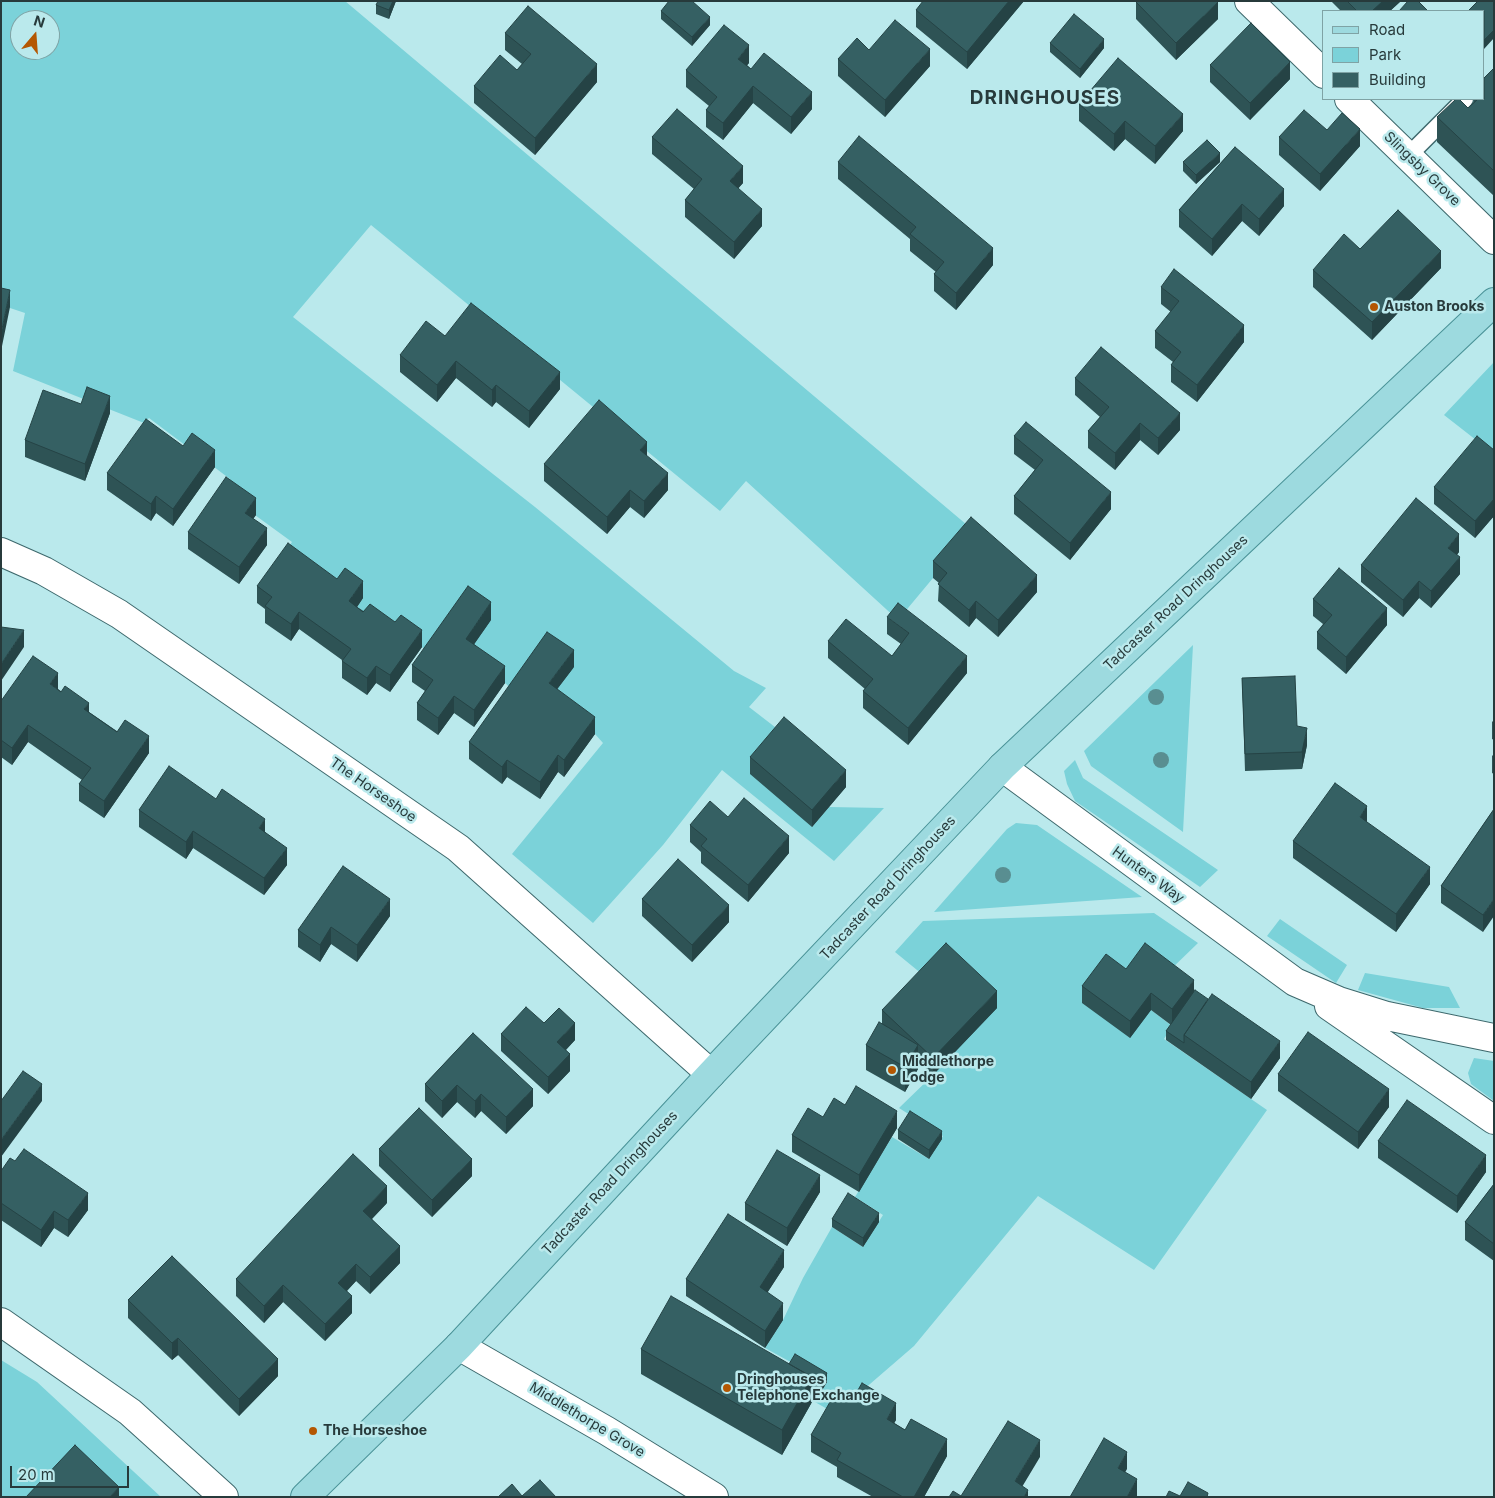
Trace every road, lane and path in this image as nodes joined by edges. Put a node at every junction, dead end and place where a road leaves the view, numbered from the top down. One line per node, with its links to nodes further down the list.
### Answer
1 (1248, 1): 2 (street)
2 (1322, 72)
3 (1350, 100): 5 (street, Slingsby Grove)
4 (1464, 100): 5 (lane)
5 (1408, 156): 6 (street, Slingsby Grove)
6 (1494, 240)
7 (1494, 302): 9 (main road, Tadcaster Road Dringhouses)
8 (1, 552): 12 (street, The Horseshoe)
9 (1002, 767): 10 (street, Hunters Way); 12 (main road, Tadcaster Road Dringhouses)
10 (1295, 982): 11 (street, Hunters Way); 13 (street, Hunters Way)
11 (1490, 1032)
12 (712, 1074): 15 (main road, Tadcaster Road Dringhouses)
13 (1494, 1120)
14 (1, 1322): 16 (street)
15 (459, 1346): 17 (main road, Tadcaster Road Dringhouses); 18 (street, Middlethorpe Grove)
16 (224, 1497)
17 (305, 1497)
18 (714, 1497)

